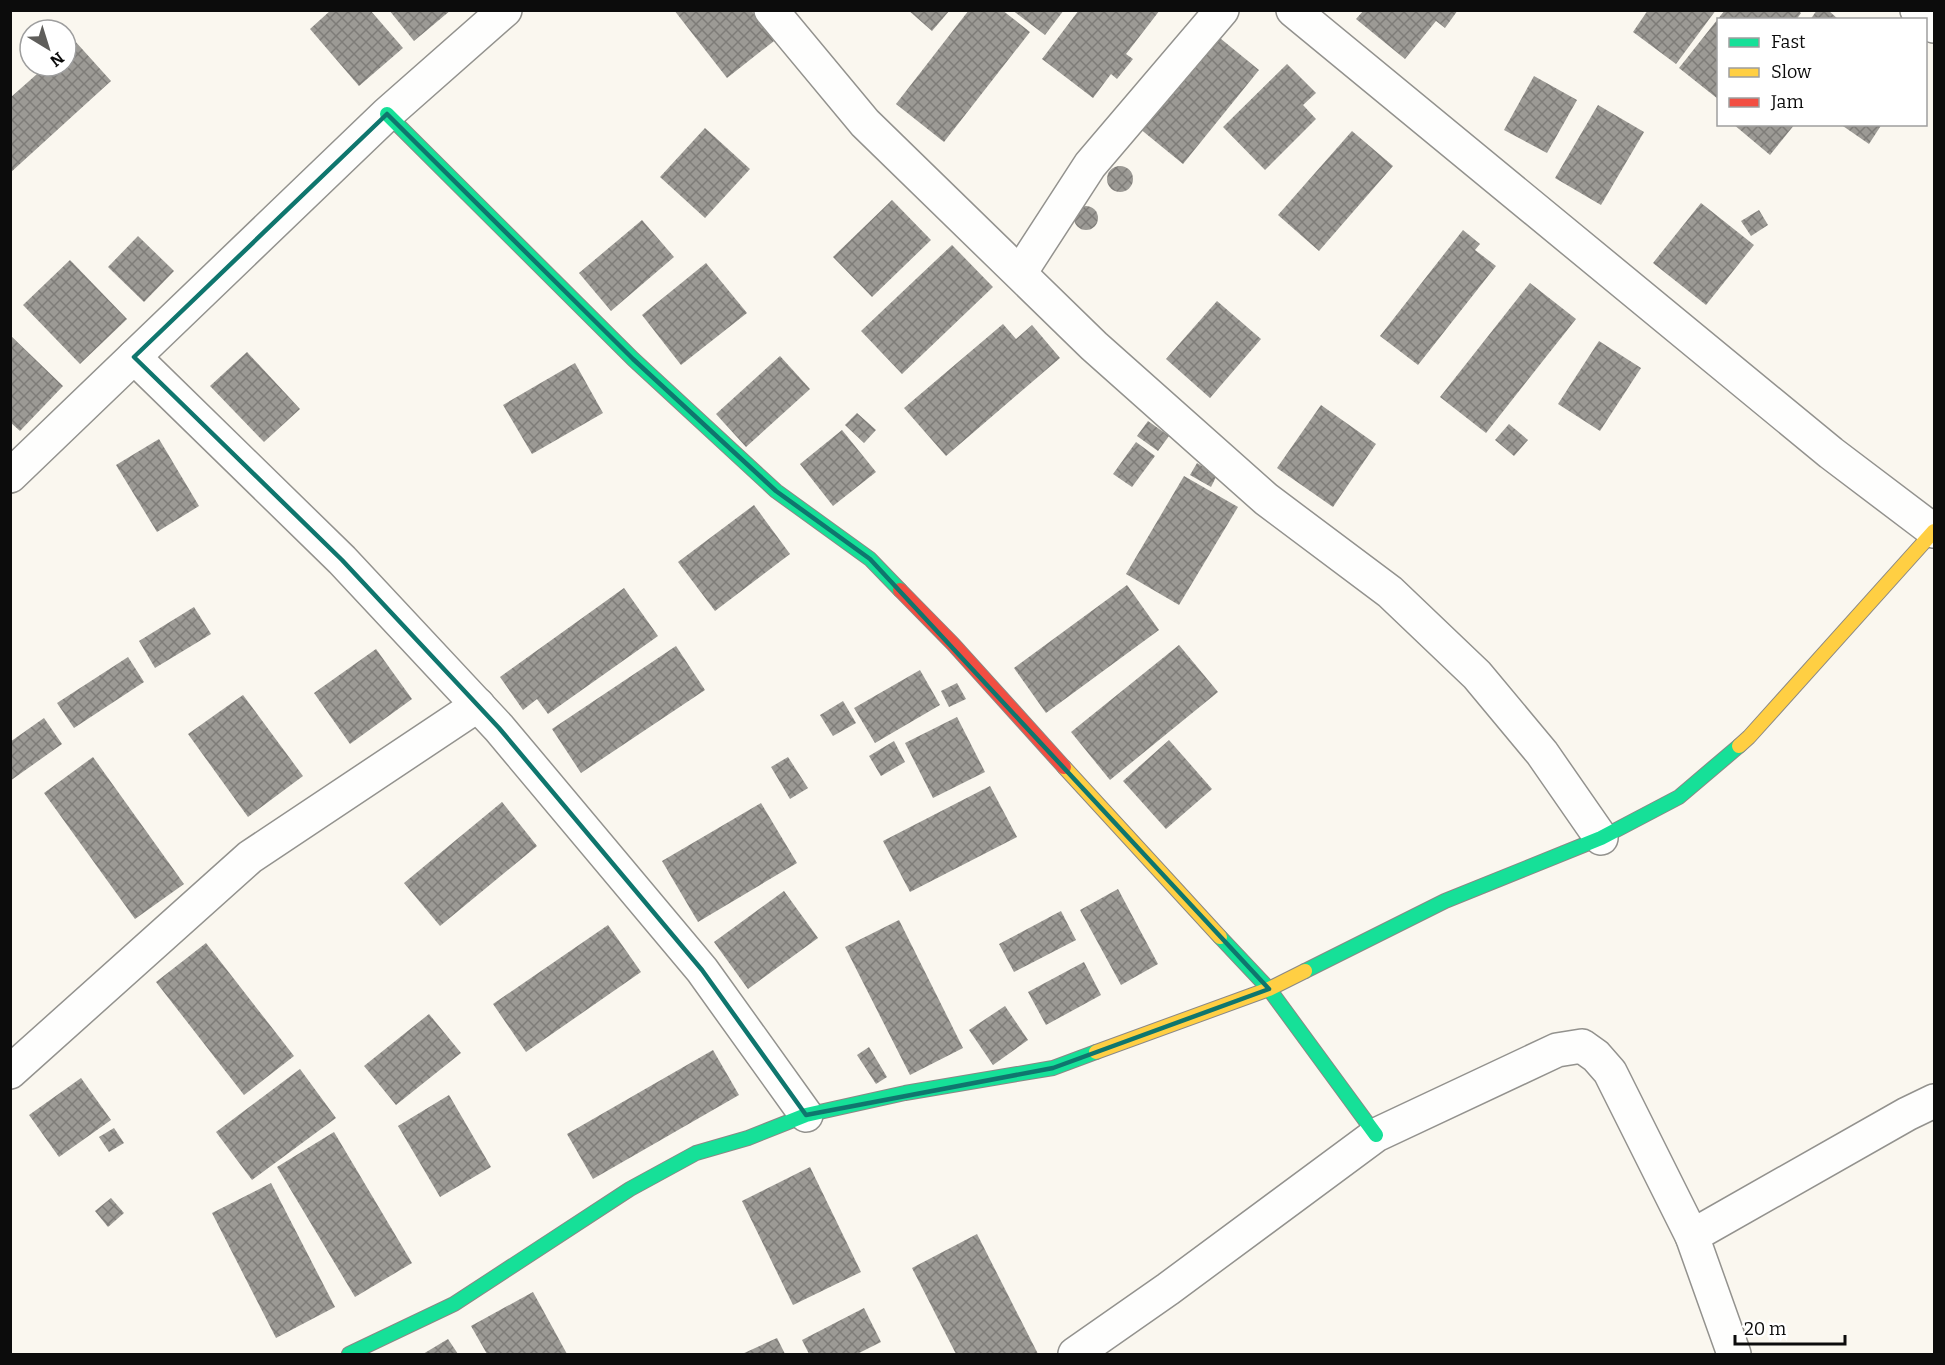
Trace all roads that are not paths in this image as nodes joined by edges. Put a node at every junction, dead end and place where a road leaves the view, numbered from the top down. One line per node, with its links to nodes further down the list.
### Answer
1 (505, 10): 5 (street)
2 (771, 10): 6 (street)
3 (1222, 10): 6 (street)
4 (1293, 10): 9 (street)
5 (387, 114): 7 (street); 12 (street)
6 (1020, 273): 11 (street)
7 (134, 357): 8 (street); 10 (street)
8 (10, 476)
9 (1934, 531): 11 (street)
10 (478, 705): 13 (street); 15 (street)
11 (1601, 838): 12 (street)
12 (1269, 989): 15 (street); 16 (street)
13 (10, 1072)
14 (1935, 1101): 17 (street)
15 (806, 1115): 18 (street)
16 (1376, 1136): 17 (street); 19 (street)
17 (1692, 1236): 20 (street)
18 (349, 1354)
19 (1075, 1354)
20 (1734, 1354)

